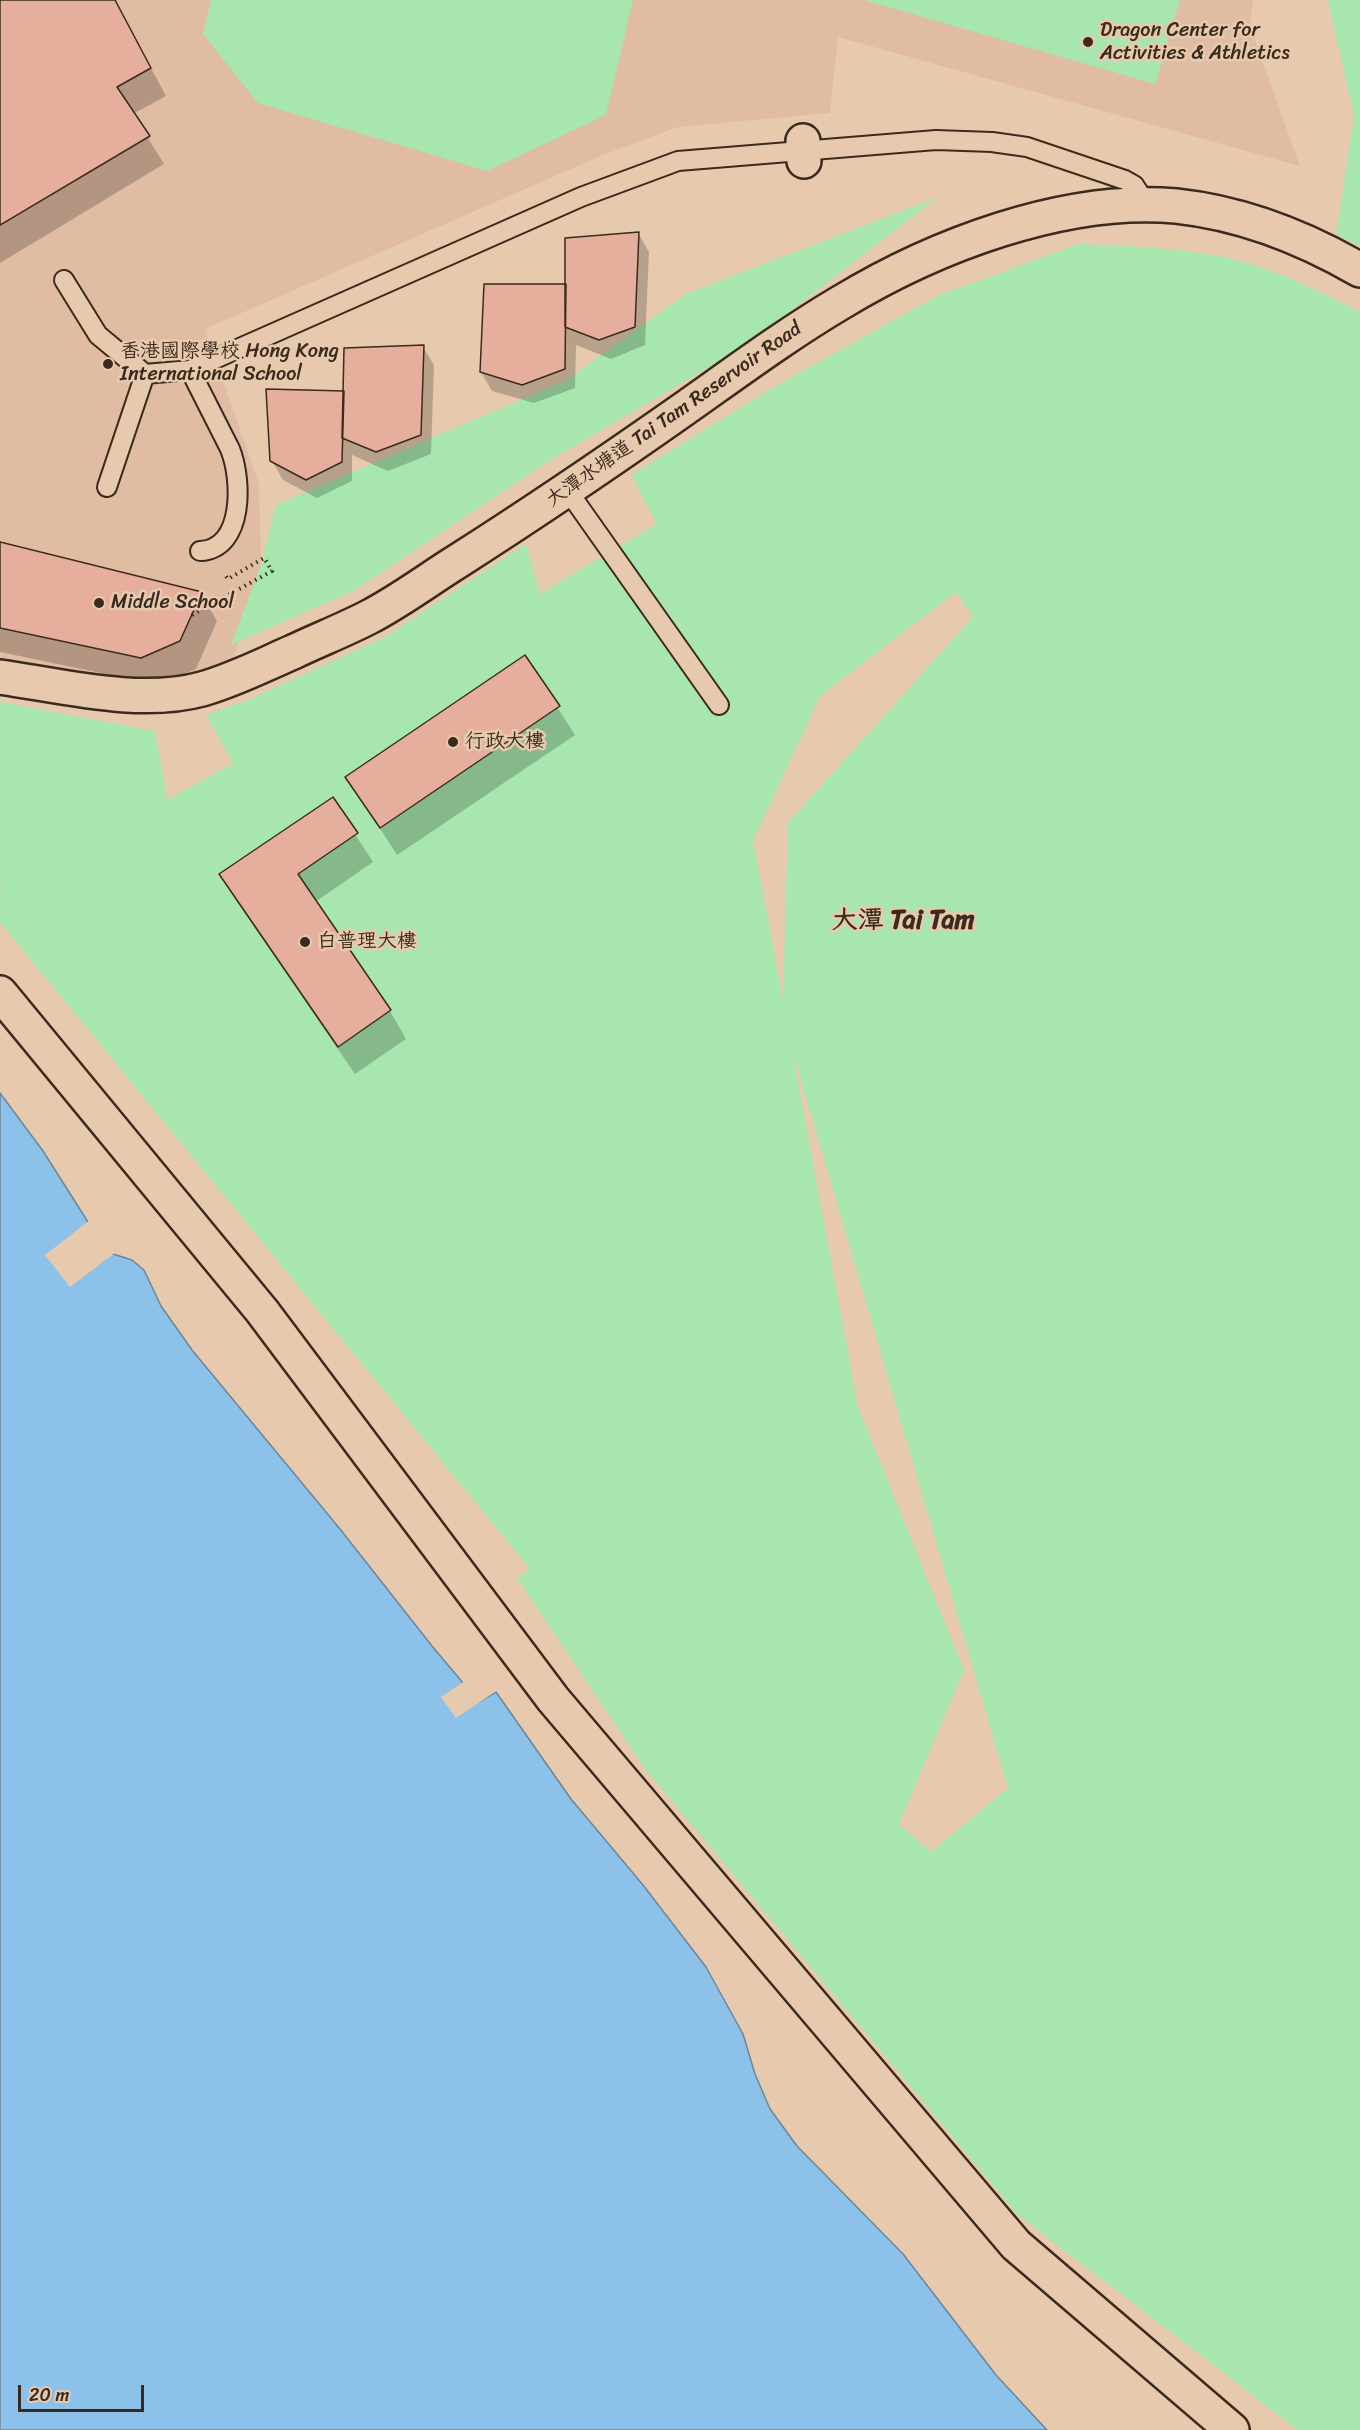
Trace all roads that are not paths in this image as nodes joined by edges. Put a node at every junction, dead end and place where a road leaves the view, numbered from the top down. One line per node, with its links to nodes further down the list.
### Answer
1 (1147, 205): 2 (street, 大潭水塘道 Tai Tam Reservoir Road); 4 (lane); 7 (street, 大潭水塘道 Tai Tam Reservoir Road)
2 (1360, 270)
3 (64, 279): 5 (lane)
4 (190, 370): 5 (lane); 8 (lane)
5 (145, 374): 6 (lane)
6 (107, 487)
7 (568, 491): 9 (street, 大潭水塘道 Tai Tam Reservoir Road); 10 (lane)
8 (200, 551)
9 (0, 677)
10 (719, 705)
11 (0, 993): 12 (street)
12 (1232, 2430)

